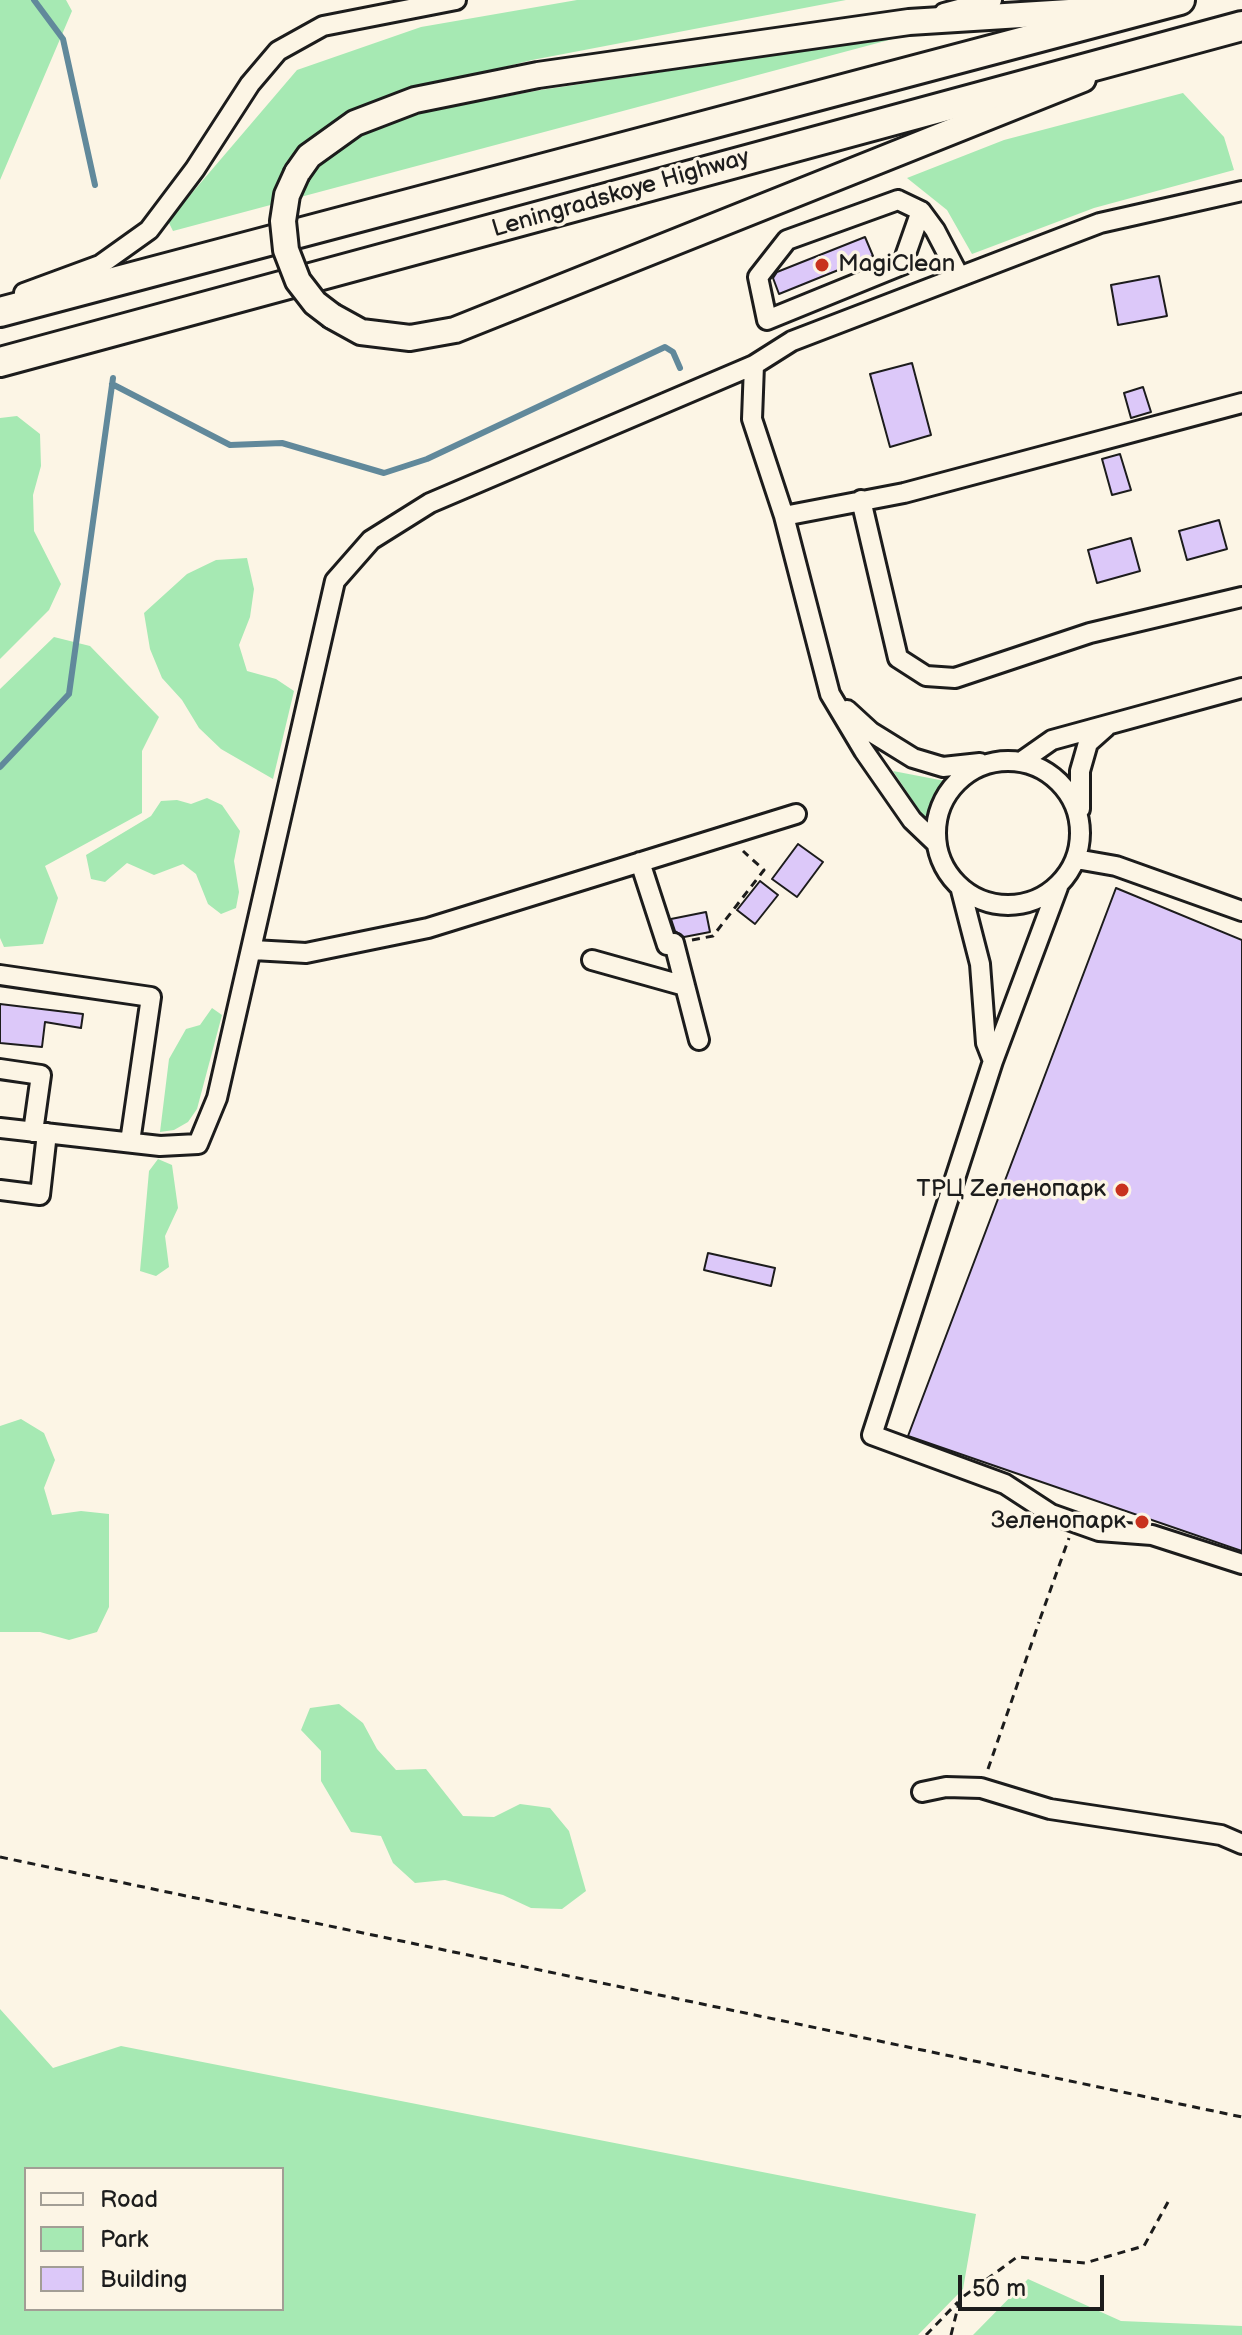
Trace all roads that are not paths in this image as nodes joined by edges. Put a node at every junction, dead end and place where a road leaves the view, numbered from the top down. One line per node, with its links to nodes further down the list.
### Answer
1 (456, 0): 11 (street)
2 (992, 0): 5 (street)
3 (1180, 0): 4 (highway, Leningradskoye Highway)
4 (1148, 9): 5 (main road); 12 (highway, Leningradskoye Highway)
5 (909, 22): 7 (main road, bridge)
6 (1242, 26): 7 (highway, Leningradskoye Highway)
7 (1151, 50): 13 (highway, Leningradskoye Highway)
8 (1242, 191): 10 (street)
9 (921, 211): 9 (street); 10 (street)
10 (959, 276): 14 (street)
11 (0, 301)
12 (0, 312)
13 (0, 362)
14 (754, 365): 17 (street); 32 (street)
15 (1242, 403): 16 (street)
16 (861, 500): 17 (street); 18 (street)
17 (784, 516): 20 (street)
18 (1242, 597)
19 (1242, 688): 21 (street)
20 (830, 694): 22 (street); 26 (street)
21 (1108, 725): 23 (street); 25 (street)
22 (995, 761): 23 (street); 26 (street)
23 (1022, 761): 25 (street)
24 (796, 814): 28 (street)
25 (1080, 822): 27 (street)
26 (935, 842): 30 (street)
27 (1076, 859): 29 (street); 31 (street)
28 (640, 862): 32 (street); 35 (street)
29 (1058, 887): 30 (street); 37 (street)
30 (961, 890): 37 (street)
31 (1242, 911)
32 (253, 950): 41 (street)
33 (592, 960): 35 (street)
34 (0, 975): 41 (street)
35 (685, 986): 36 (street)
36 (699, 1040)
37 (993, 1061): 43 (street)
38 (0, 1069): 40 (street)
39 (0, 1128): 40 (street)
40 (40, 1133): 41 (street); 42 (street)
41 (130, 1142)
42 (0, 1190)
43 (1242, 1564)
44 (922, 1792): 45 (street)
45 (1242, 1844)

